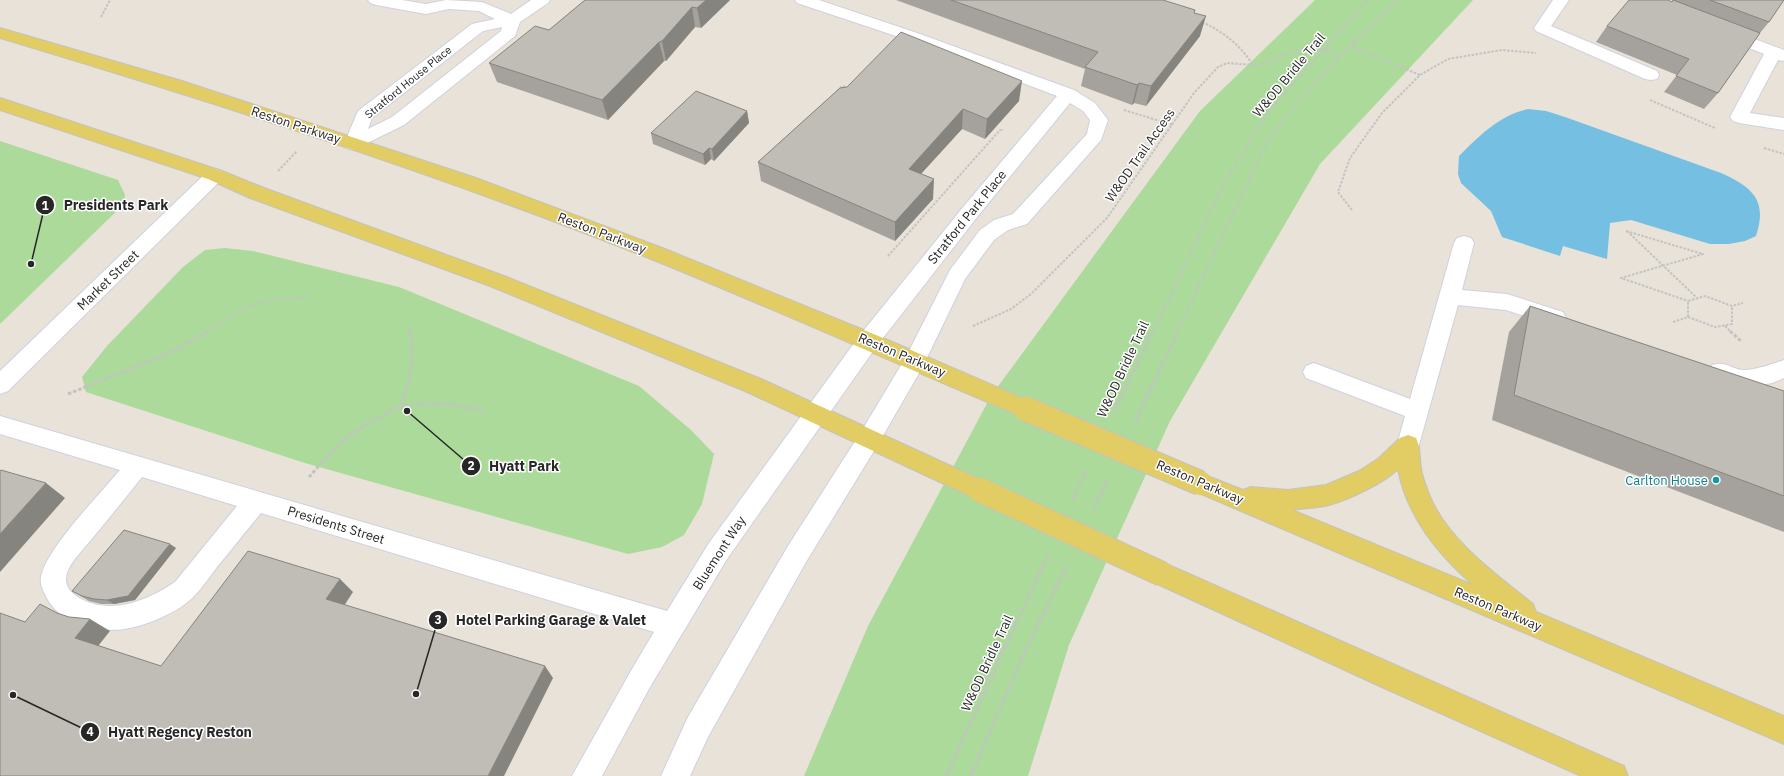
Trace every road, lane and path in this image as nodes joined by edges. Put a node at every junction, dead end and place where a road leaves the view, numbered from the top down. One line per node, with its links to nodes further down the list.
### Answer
1 (110, 0): 9 (path)
2 (376, 0): 10 (street)
3 (542, 0): 10 (street, Stratford House Place)
4 (803, 0): 8 (street, Stratford Park Place)
5 (1368, 0): 15 (path, W&OD Bridle Trail)
6 (1399, 0): 14 (path)
7 (1561, 0): 21 (street)
8 (839, 5): 23 (street, Stratford Park Place)
9 (101, 18)
10 (512, 20): 30 (street, Stratford House Place); 30 (street, Stratford House Place)
11 (1200, 21): 19 (path)
12 (1709, 27): 16 (street)
13 (0, 33): 30 (main road, Reston Parkway)
14 (1351, 46): 18 (path); 20 (path)
15 (1323, 50): 18 (path, W&OD Trail Access); 19 (path, W&OD Trail Access); 65 (path, W&OD Bridle Trail)
16 (1779, 54): 27 (street)
17 (1542, 55): 20 (path)
18 (1340, 57): 68 (path)
19 (1253, 65): 51 (path, W&OD Trail Access)
20 (1420, 75): 36 (path)
21 (1651, 75)
22 (849, 88): 24 (path)
23 (1068, 94): 37 (street, Stratford Park Place); 38 (street, Stratford Park Place)
24 (832, 96)
25 (1649, 100): 29 (path)
26 (0, 104): 35 (main road)
27 (1784, 124)
28 (1006, 130): 40 (path)
29 (1722, 131)
30 (353, 144): 54 (main road, Reston Parkway)
31 (1764, 148): 33 (path)
32 (299, 150): 34 (path)
33 (1784, 154)
34 (278, 171)
35 (215, 175): 60 (street, Market Street); 66 (main road)
36 (1352, 210)
37 (970, 211): 38 (street); 54 (street, Stratford Park Place)
38 (1001, 225): 56 (street, Stratford Park Place)
39 (1464, 243): 42 (street)
40 (888, 256)
41 (1662, 266): 41 (path); 44 (path); 45 (path)
42 (1450, 296): 50 (street); 64 (street)
43 (309, 297): 61 (path)
44 (1697, 298): 45 (path); 47 (path)
45 (1688, 300): 48 (path)
46 (1743, 303): 47 (path)
47 (1732, 306): 52 (path)
48 (1688, 317): 49 (path); 52 (path)
49 (1673, 322)
50 (1574, 324)
51 (973, 326)
52 (1725, 326): 55 (path)
53 (410, 329): 62 (path)
54 (868, 341): 56 (main road, Reston Parkway); 66 (street, Bluemont Way)
55 (1741, 342)
56 (914, 362): 69 (street); 75 (main road, Reston Parkway, bridge)
57 (1701, 365): 58 (street)
58 (1784, 369)
59 (1314, 372): 64 (street)
60 (0, 385)
61 (68, 394)
62 (400, 406): 63 (path); 74 (path)
63 (484, 411)
64 (1417, 411): 70 (street)
65 (1113, 413)
66 (816, 415): 69 (main road); 81 (street, Bluemont Way)
67 (0, 425): 72 (street, Presidents Street)
68 (1132, 429)
69 (869, 439): 85 (street); 88 (main road, bridge)
70 (1408, 445): 75 (main road); 82 (main road)
71 (1090, 463): 77 (path)
72 (137, 467): 76 (street, Presidents Street); 76 (street)
73 (1111, 472): 78 (path)
74 (309, 477)
75 (1230, 495): 82 (main road, Reston Parkway)
76 (256, 501): 81 (street, Presidents Street)
77 (1070, 506)
78 (1091, 515)
79 (1051, 549): 86 (path, W&OD Bridle Trail)
80 (1070, 558): 87 (path)
81 (673, 625): 84 (street, Bluemont Way)
82 (1542, 628): 83 (main road, Reston Parkway)
83 (1784, 730)
84 (586, 776)
85 (675, 776)
86 (946, 776)
87 (971, 776)
88 (1614, 776)

